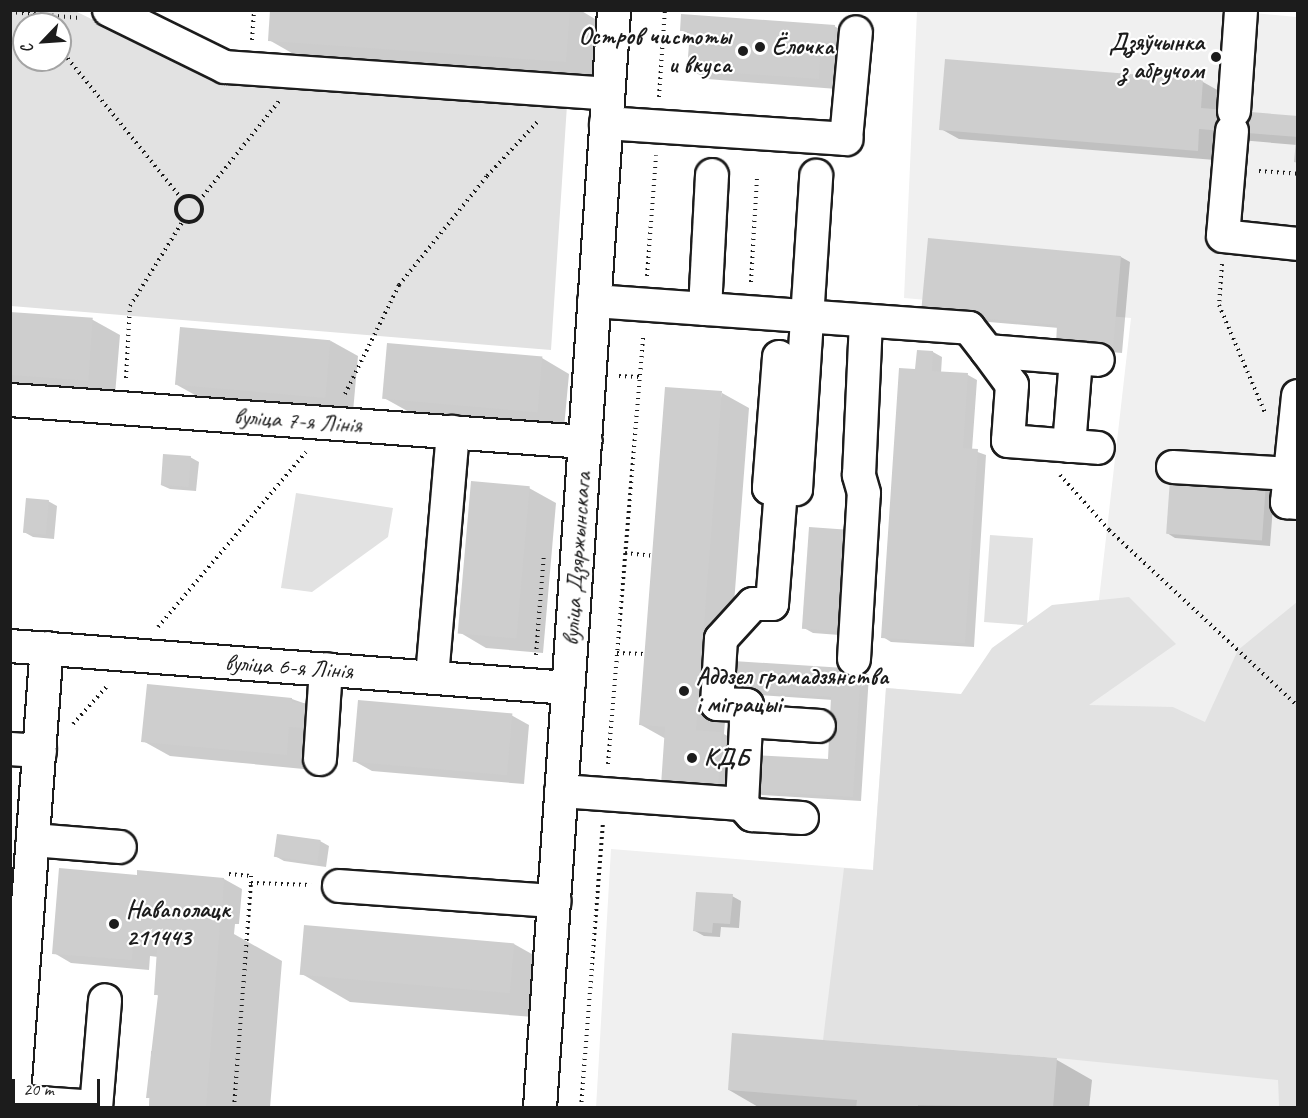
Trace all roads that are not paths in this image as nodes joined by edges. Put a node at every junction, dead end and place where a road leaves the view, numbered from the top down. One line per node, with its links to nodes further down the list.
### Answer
1 (614, 10): 5 (street, вуліца Дзяржынскага)
2 (1241, 10): 8 (street)
3 (99, 15): 5 (street)
4 (856, 32): 5 (street)
5 (607, 109): 9 (street, вуліца Дзяржынскага)
6 (712, 175): 10 (street)
7 (816, 176): 11 (street)
8 (1298, 244)
9 (594, 301): 10 (street); 18 (street, вуліца Дзяржынскага)
10 (705, 309): 11 (street)
11 (809, 316): 12 (street); 21 (street)
12 (866, 321): 13 (street); 24 (street)
13 (987, 351): 13 (street)
14 (779, 357): 21 (street)
15 (1298, 396): 20 (street)
16 (10, 400): 17 (street, вуліца 7-я Лінія)
17 (453, 432): 18 (street, вуліца 7-я Лінія); 26 (street)
18 (585, 442): 27 (street, вуліца Дзяржынскага)
19 (1173, 467): 20 (street)
20 (1294, 488)
21 (781, 489): 28 (street)
22 (10, 646): 23 (street, вуліца 6-я Лінія)
23 (47, 648): 25 (street, вуліца 6-я Лінія); 30 (street)
24 (854, 659)
25 (326, 669): 26 (street, вуліца 6-я Лінія); 31 (street)
26 (432, 677): 27 (street, вуліца 6-я Лінія)
27 (568, 687): 32 (street, вуліца Дзяржынскага)
28 (746, 722): 29 (street); 33 (street)
29 (819, 726)
30 (25, 750): 35 (street)
31 (320, 759)
32 (561, 791): 33 (street); 38 (street, вуліца Дзяржынскага)
33 (742, 804): 34 (street)
34 (802, 818)
35 (33, 840): 36 (street); 40 (street)
36 (120, 846)
37 (339, 886): 38 (street)
38 (554, 901): 42 (street, вуліца Дзяржынскага)
39 (105, 999): 41 (street)
40 (12, 1103): 41 (street)
41 (96, 1107)
42 (540, 1107)

